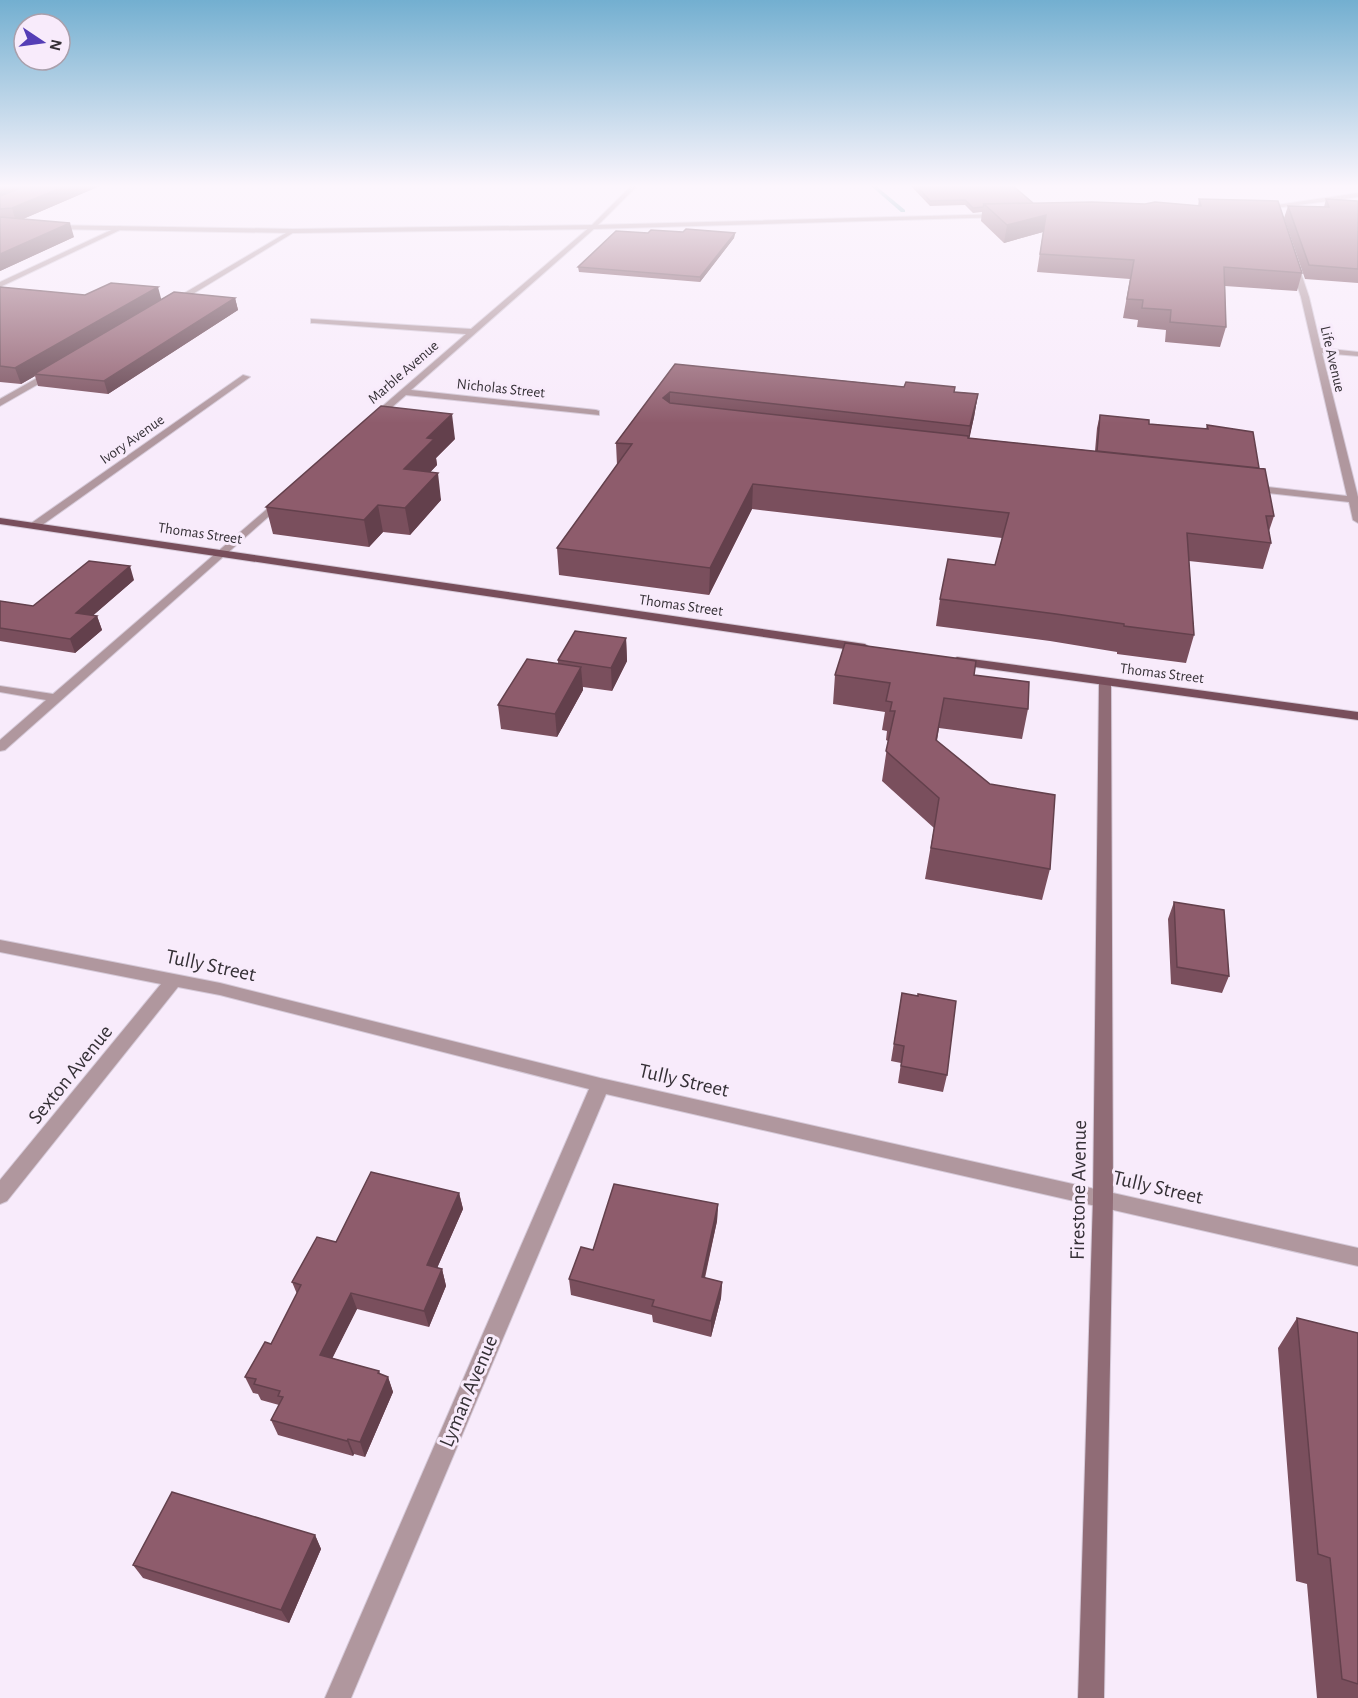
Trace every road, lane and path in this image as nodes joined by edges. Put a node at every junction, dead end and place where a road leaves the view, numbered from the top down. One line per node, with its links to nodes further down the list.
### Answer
1 (44, 264): 5 (street)
2 (237, 264): 6 (street)
3 (551, 264): 8 (street, Marble Avenue)
4 (1294, 264): 9 (street, Life Avenue)
5 (0, 285)
6 (166, 306)
7 (314, 321): 8 (street)
8 (474, 332): 13 (street, Marble Avenue)
9 (1317, 350): 10 (street); 19 (street, Life Avenue)
10 (1358, 354)
11 (59, 369): 14 (street)
12 (246, 377): 22 (street, Ivory Avenue)
13 (403, 392): 15 (street, Nicholas Street); 16 (street, Marble Avenue)
14 (0, 403)
15 (596, 413)
16 (369, 423)
17 (1234, 486): 19 (street)
18 (291, 491): 23 (street)
19 (1355, 500): 20 (street, Life Avenue)
20 (1358, 520)
21 (0, 521): 22 (main road, Thomas Street)
22 (34, 526): 23 (main road, Thomas Street)
23 (223, 552): 24 (main road, Thomas Street); 28 (street)
24 (872, 649)
25 (942, 659): 26 (main road, Thomas Street)
26 (1106, 682): 29 (main road, Thomas Street); 35 (main road, Firestone Avenue)
27 (2, 689): 28 (street)
28 (56, 698): 30 (street)
29 (1358, 716)
30 (0, 747)
31 (0, 946): 32 (street, Tully Street)
32 (174, 980): 33 (street, Tully Street); 34 (street, Sexton Avenue)
33 (600, 1084): 35 (street, Tully Street); 37 (street, Lyman Avenue)
34 (0, 1195)
35 (1103, 1198): 36 (street, Tully Street); 38 (main road, Firestone Avenue)
36 (1358, 1257)
37 (338, 1698)
38 (1091, 1698)

